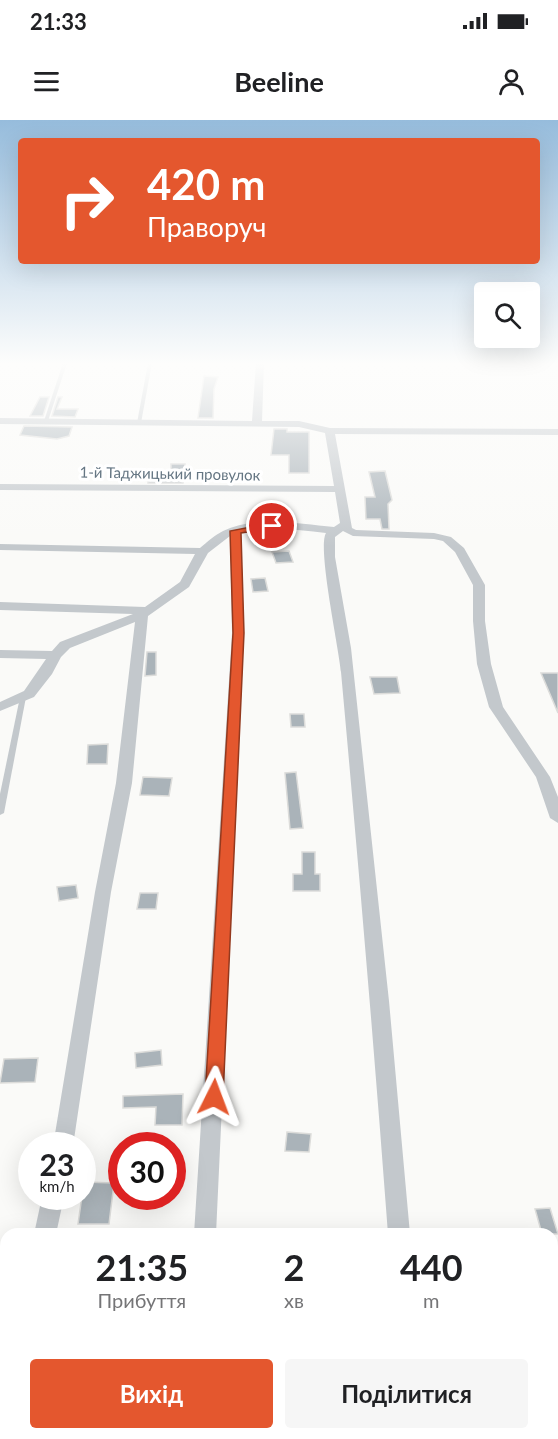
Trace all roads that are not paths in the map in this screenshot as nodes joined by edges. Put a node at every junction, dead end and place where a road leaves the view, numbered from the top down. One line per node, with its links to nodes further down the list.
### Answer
1 (301, 425): 2 (street)
2 (330, 431): 3 (street); 5 (street)
3 (558, 432)
4 (0, 487): 5 (street, 1-й Таджицький провулок)
5 (340, 489): 6 (street)
6 (342, 528): 7 (street); 17 (street); 22 (street)
7 (236, 531): 9 (street); 21 (street)
8 (0, 548): 9 (street)
9 (203, 551): 11 (street)
10 (0, 606): 11 (street)
11 (144, 613): 13 (street); 18 (street)
12 (0, 654): 13 (street)
13 (55, 655): 14 (street)
14 (23, 697): 15 (street); 16 (lane)
15 (0, 707)
16 (0, 813)
17 (558, 818)
18 (65, 1132)
19 (50, 1210): 20 (street)
20 (46, 1228)
21 (206, 1228)
22 (399, 1228)

